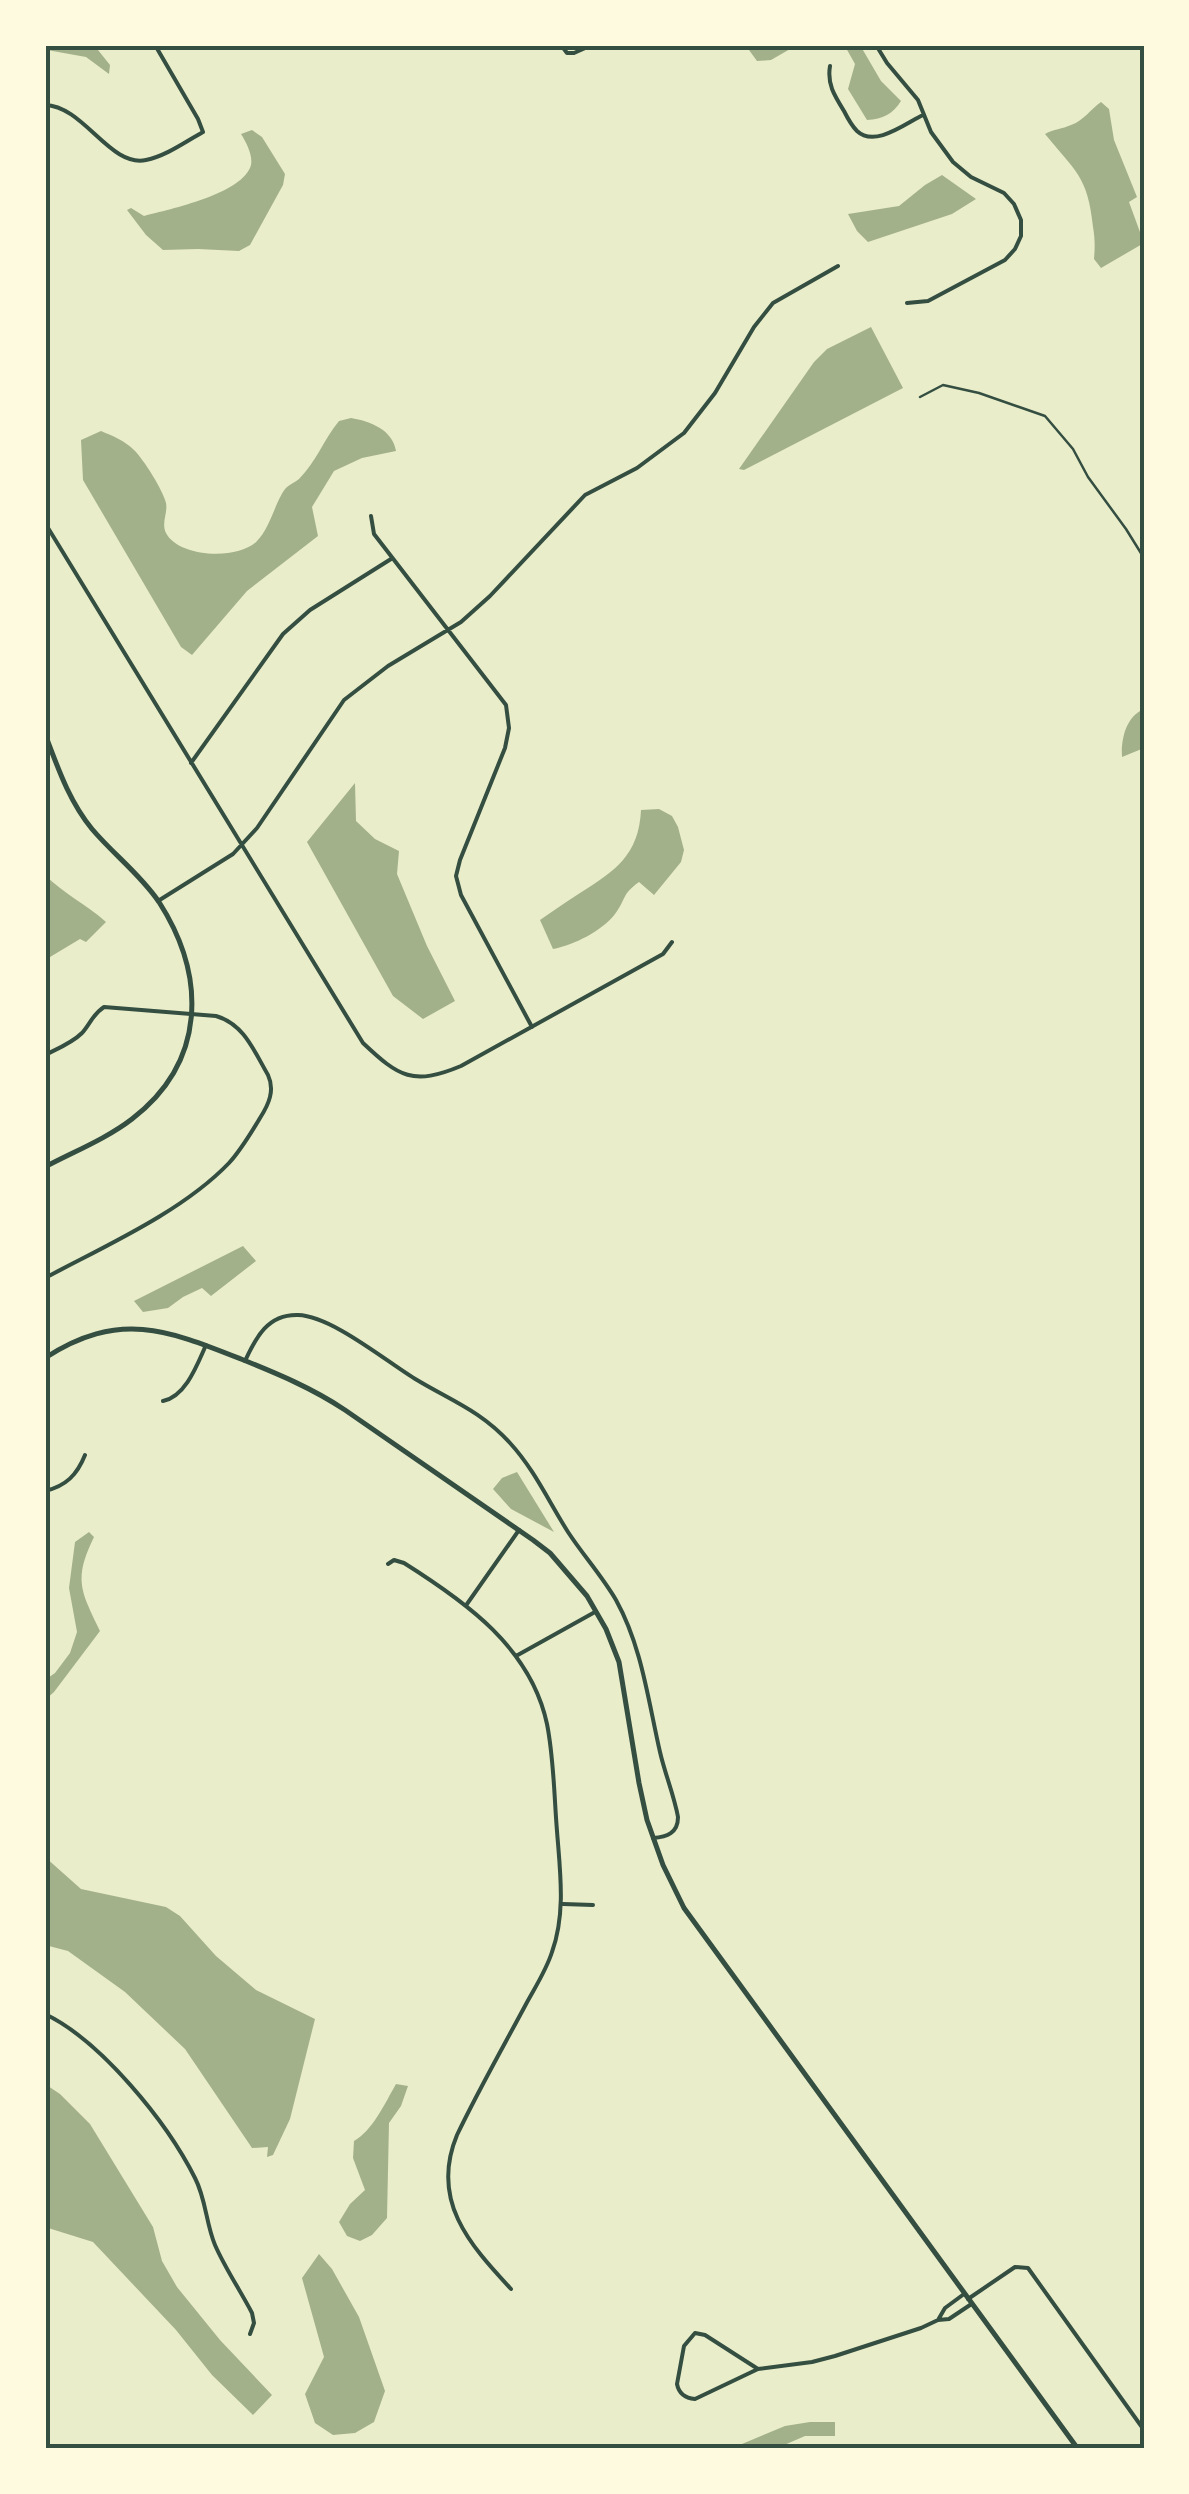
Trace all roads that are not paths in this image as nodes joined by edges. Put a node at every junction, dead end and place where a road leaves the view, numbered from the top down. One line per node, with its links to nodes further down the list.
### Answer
1 (155, 45): 6 (street)
2 (560, 45): 3 (street)
3 (592, 45)
4 (876, 45): 7 (street)
5 (830, 66): 7 (street)
6 (45, 105)
7 (924, 114): 9 (street)
8 (838, 266): 15 (street)
9 (907, 304)
10 (920, 397): 14 (lane)
11 (371, 516): 13 (street)
12 (45, 523): 17 (street)
13 (392, 558): 15 (street); 17 (street)
14 (1144, 558)
15 (449, 629): 18 (street); 22 (street)
16 (45, 734): 19 (street)
17 (191, 763): 18 (street)
18 (241, 844): 19 (street); 22 (street)
19 (158, 900): 21 (street)
20 (672, 942): 22 (street)
21 (194, 1012): 23 (street); 24 (street); 25 (street)
22 (532, 1026)
23 (45, 1056)
24 (45, 1167)
25 (45, 1278)
26 (206, 1346): 27 (street); 28 (street); 29 (street)
27 (45, 1358)
28 (244, 1360): 32 (street); 37 (street)
29 (163, 1401)
30 (85, 1455): 31 (street)
31 (45, 1491)
32 (519, 1530): 34 (street); 35 (street)
33 (388, 1564): 34 (street)
34 (467, 1605): 36 (street)
35 (597, 1611): 36 (street); 37 (street)
36 (516, 1656): 38 (street)
37 (653, 1838): 42 (street)
38 (561, 1904): 39 (street); 41 (street)
39 (593, 1904)
40 (45, 2014): 44 (street)
41 (511, 2289)
42 (968, 2299): 43 (street); 43 (street); 46 (street); 47 (street)
43 (938, 2320): 45 (street)
44 (250, 2334)
45 (758, 2369): 45 (street)
46 (1144, 2430)
47 (1078, 2449)

